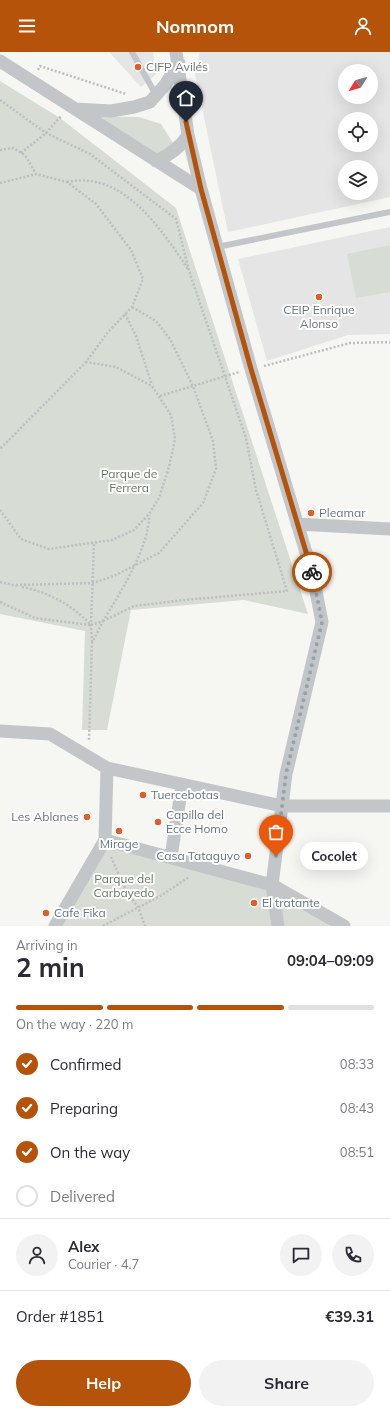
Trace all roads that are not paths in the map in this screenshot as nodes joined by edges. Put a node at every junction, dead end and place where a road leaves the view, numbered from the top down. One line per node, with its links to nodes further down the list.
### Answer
1 (132, 52): 6 (lane)
2 (176, 52): 5 (street)
3 (183, 52): 5 (street)
4 (0, 61): 7 (street)
5 (177, 68): 6 (street); 8 (street)
6 (156, 95): 7 (street)
7 (70, 106): 9 (street)
8 (188, 135): 9 (street); 10 (street)
9 (156, 161): 10 (street)
10 (201, 189): 12 (street)
11 (390, 212): 12 (lane)
12 (217, 247): 13 (street)
13 (297, 524): 14 (street); 18 (street)
14 (390, 529)
15 (0, 731): 16 (street)
16 (107, 768): 17 (street); 20 (street)
17 (182, 785): 18 (street); 21 (street)
18 (282, 806): 19 (street); 22 (street)
19 (390, 806)
20 (105, 840): 21 (street); 23 (street)
21 (171, 857): 22 (street)
22 (272, 885): 24 (street); 25 (street)
23 (55, 926)
24 (278, 926)
25 (344, 926)

